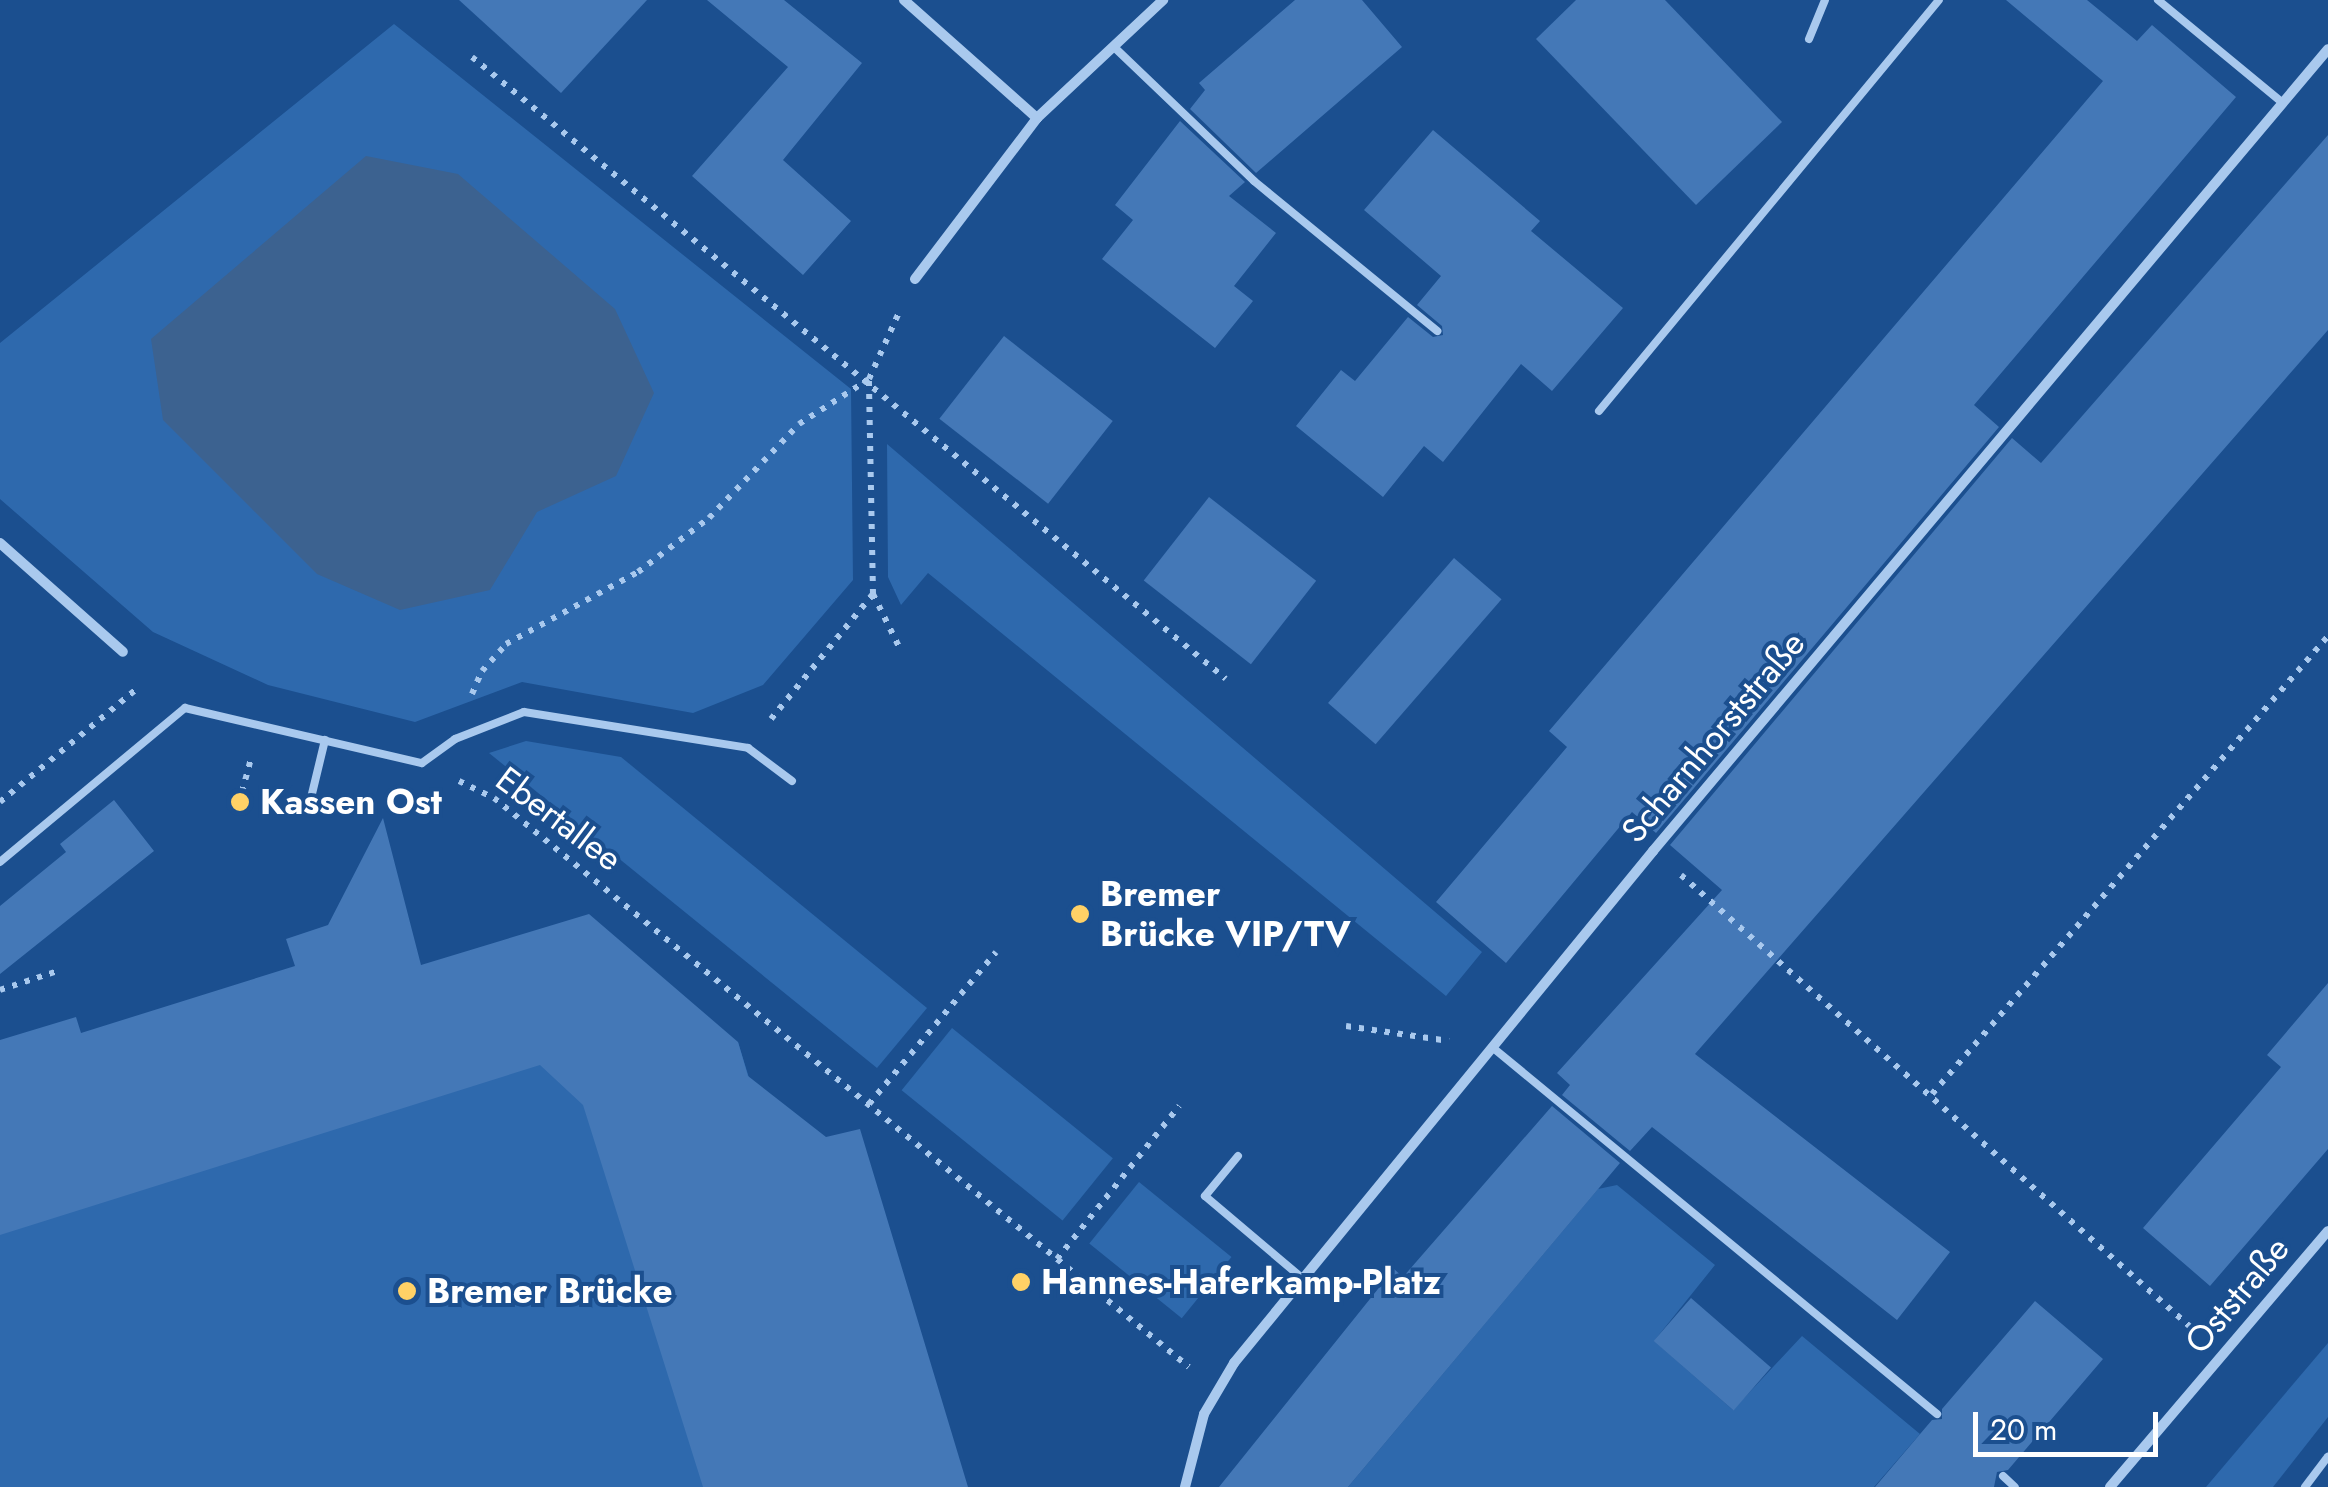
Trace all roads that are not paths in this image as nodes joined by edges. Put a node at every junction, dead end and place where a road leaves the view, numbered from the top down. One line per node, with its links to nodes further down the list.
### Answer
1 (904, 0): 10 (street)
2 (1163, 0): 7 (street)
3 (1825, 0): 6 (lane)
4 (1940, 0): 13 (lane)
5 (2158, 0): 9 (lane)
6 (1809, 38)
7 (1114, 46): 10 (street); 12 (lane)
8 (2328, 48): 9 (street, Scharnhorststraße)
9 (2283, 103): 20 (street, Scharnhorststraße)
10 (1037, 118): 11 (street)
11 (915, 278)
12 (1437, 331)
13 (1598, 411)
14 (0, 543): 15 (street)
15 (123, 652)
16 (324, 740): 17 (lane); 18 (lane); 19 (lane)
17 (792, 781)
18 (310, 802)
19 (0, 862)
20 (1492, 1048): 23 (street, Scharnhorststraße); 24 (lane)
21 (1238, 1156): 23 (lane)
22 (2328, 1231): 29 (street, Oststraße)
23 (1302, 1278): 27 (street, Scharnhorststraße)
24 (1937, 1414)
25 (2328, 1457): 30 (lane)
26 (2003, 1476): 28 (lane)
27 (1185, 1487)
28 (2016, 1487)
29 (2110, 1487)
30 (2305, 1487)

